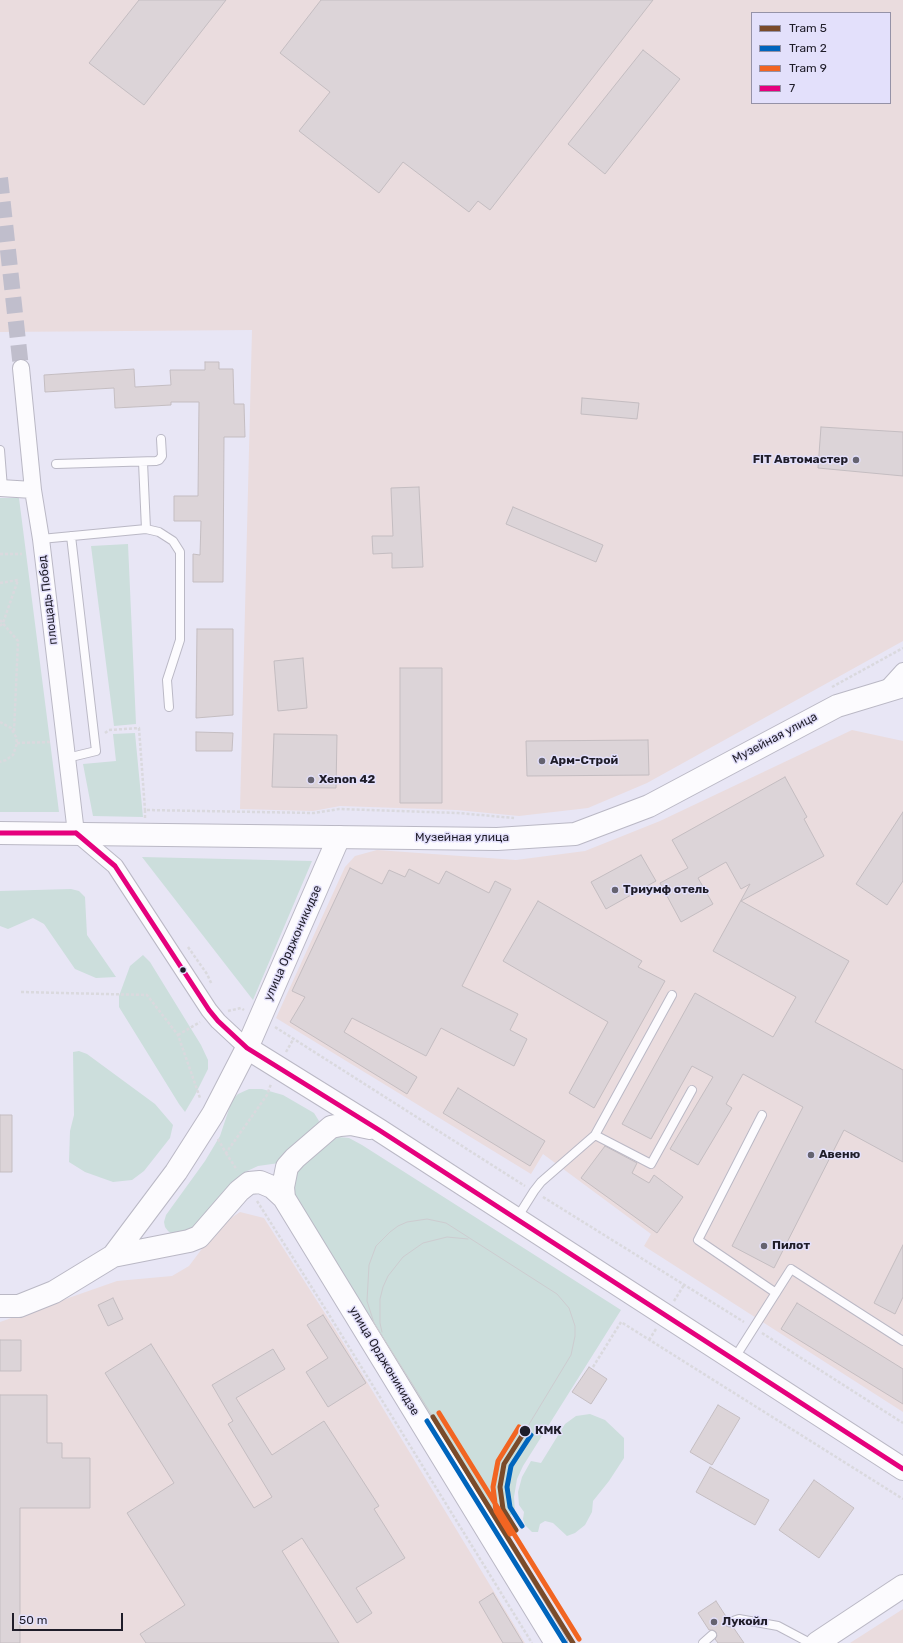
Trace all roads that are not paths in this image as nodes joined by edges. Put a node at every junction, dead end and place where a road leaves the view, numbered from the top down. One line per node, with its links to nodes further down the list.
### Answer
1 (21, 368): 7 (street, площадь Побед)
2 (161, 439): 4 (lane)
3 (0, 450): 6 (lane)
4 (143, 462): 5 (lane); 8 (lane)
5 (56, 464)
6 (2, 488): 7 (street)
7 (33, 490): 10 (street, площадь Побед)
8 (146, 529): 9 (lane); 13 (lane)
9 (71, 536): 10 (lane); 14 (lane)
10 (40, 539): 14 (street, площадь Побед)
11 (903, 671): 12 (street)
12 (895, 689): 17 (main road, Музейная улица)
13 (169, 707)
14 (67, 758): 16 (street, площадь Побед)
15 (0, 833): 16 (main road, Музейная улица)
16 (76, 833): 17 (main road, Музейная улица); 19 (street)
17 (340, 837): 19 (main road, улица Орджоникидзе)
18 (672, 995): 23 (lane)
19 (247, 1048): 22 (main road); 26 (main road, улица Орджоникидзе)
20 (692, 1090): 23 (lane)
21 (762, 1115): 27 (lane)
22 (379, 1130): 24 (main road); 25 (main road)
23 (595, 1135): 25 (lane)
24 (284, 1198): 26 (main road); 35 (main road, улица Орджоникидзе)
25 (517, 1219): 30 (main road)
26 (113, 1256): 28 (main road)
27 (776, 1293): 29 (lane); 30 (lane)
28 (0, 1306)
29 (903, 1341)
30 (734, 1359): 31 (main road)
31 (903, 1469)
32 (903, 1586): 38 (main road)
33 (730, 1622): 37 (lane)
34 (712, 1635): 36 (lane)
35 (556, 1643)
36 (703, 1643)
37 (810, 1643)
38 (817, 1643)

